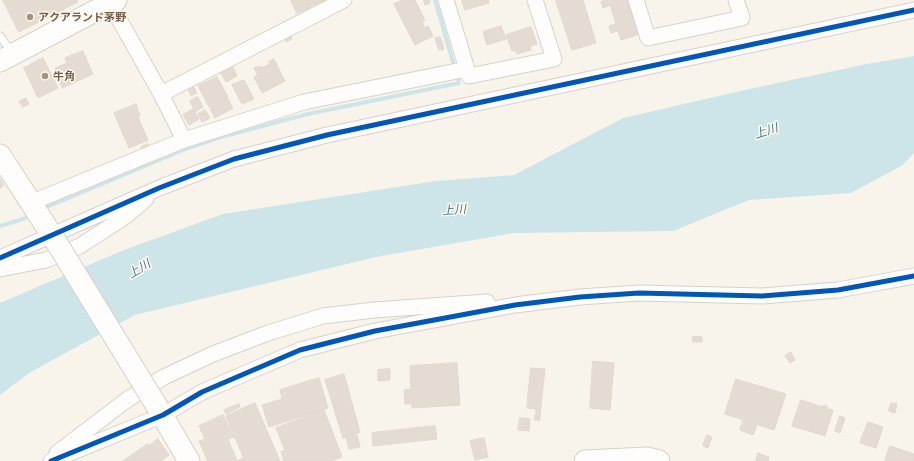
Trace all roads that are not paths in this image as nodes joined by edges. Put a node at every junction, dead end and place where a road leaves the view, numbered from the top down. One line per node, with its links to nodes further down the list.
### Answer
1 (344, 0): 11 (street)
2 (446, 0): 10 (street)
3 (535, 0): 10 (street)
4 (636, 0): 5 (street)
5 (736, 0)
6 (113, 1): 9 (street); 11 (street)
7 (914, 10): 14 (street)
8 (0, 36): 9 (lane)
9 (6, 58)
10 (467, 69): 12 (street)
11 (161, 94): 12 (street)
12 (184, 140): 15 (street)
13 (0, 155): 15 (street)
14 (159, 188): 16 (street); 18 (street)
15 (30, 203): 16 (street)
16 (53, 237): 17 (street); 21 (street, bridge)
17 (0, 258)
18 (0, 269)
19 (914, 276): 20 (street)
20 (580, 297): 21 (street); 22 (street)
21 (160, 412): 22 (street); 23 (street)
22 (50, 461)
23 (189, 461)
24 (586, 461): 25 (street)
25 (659, 461)

